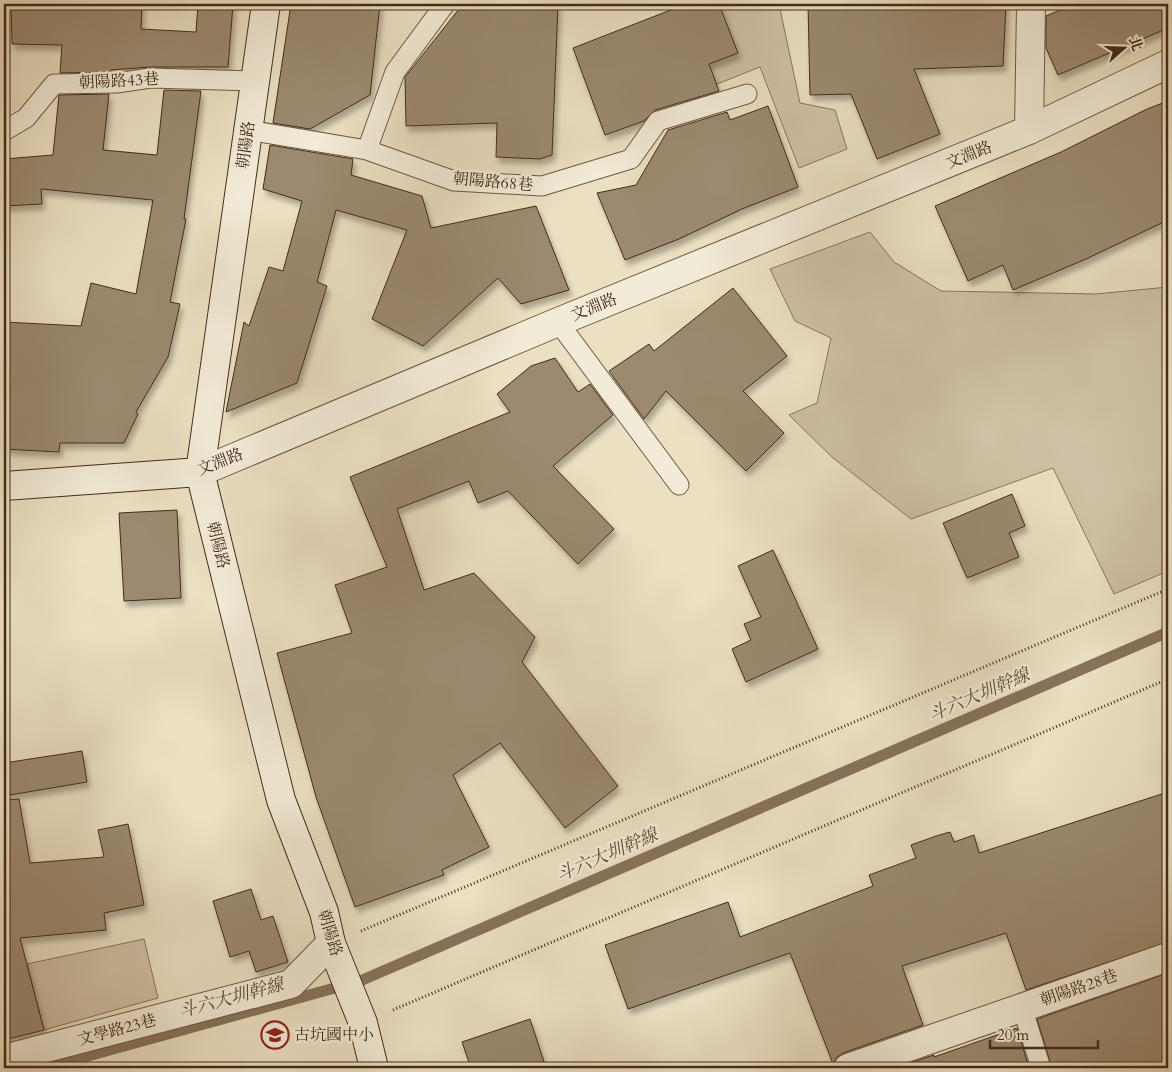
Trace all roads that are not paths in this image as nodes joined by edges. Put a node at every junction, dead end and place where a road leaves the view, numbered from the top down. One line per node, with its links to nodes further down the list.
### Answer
1 (266, 4): 5 (street, 朝陽路)
2 (445, 4): 10 (lane)
3 (1031, 4): 8 (street)
4 (1168, 64): 8 (street, 文淵路)
5 (254, 81): 7 (street, 朝陽路); 9 (lane, 朝陽路43巷)
6 (747, 94): 10 (lane, 朝陽路68巷)
7 (248, 130): 10 (lane, 朝陽路68巷); 12 (street, 朝陽路)
8 (1029, 130): 11 (street, 文淵路)
9 (4, 131)
10 (367, 150)
11 (558, 322): 12 (street, 文淵路); 13 (lane)
12 (200, 472): 14 (street, 文淵路); 15 (street, 朝陽路)
13 (679, 485)
14 (4, 486)
15 (331, 943): 18 (street, 文學路23巷); 19 (street, 朝陽路)
16 (1168, 957): 17 (street, 朝陽路28巷)
17 (1022, 1007): 20 (street, 朝陽路28巷); 21 (lane)
18 (4, 1059)
19 (374, 1068)
20 (848, 1068)
21 (1041, 1068)

